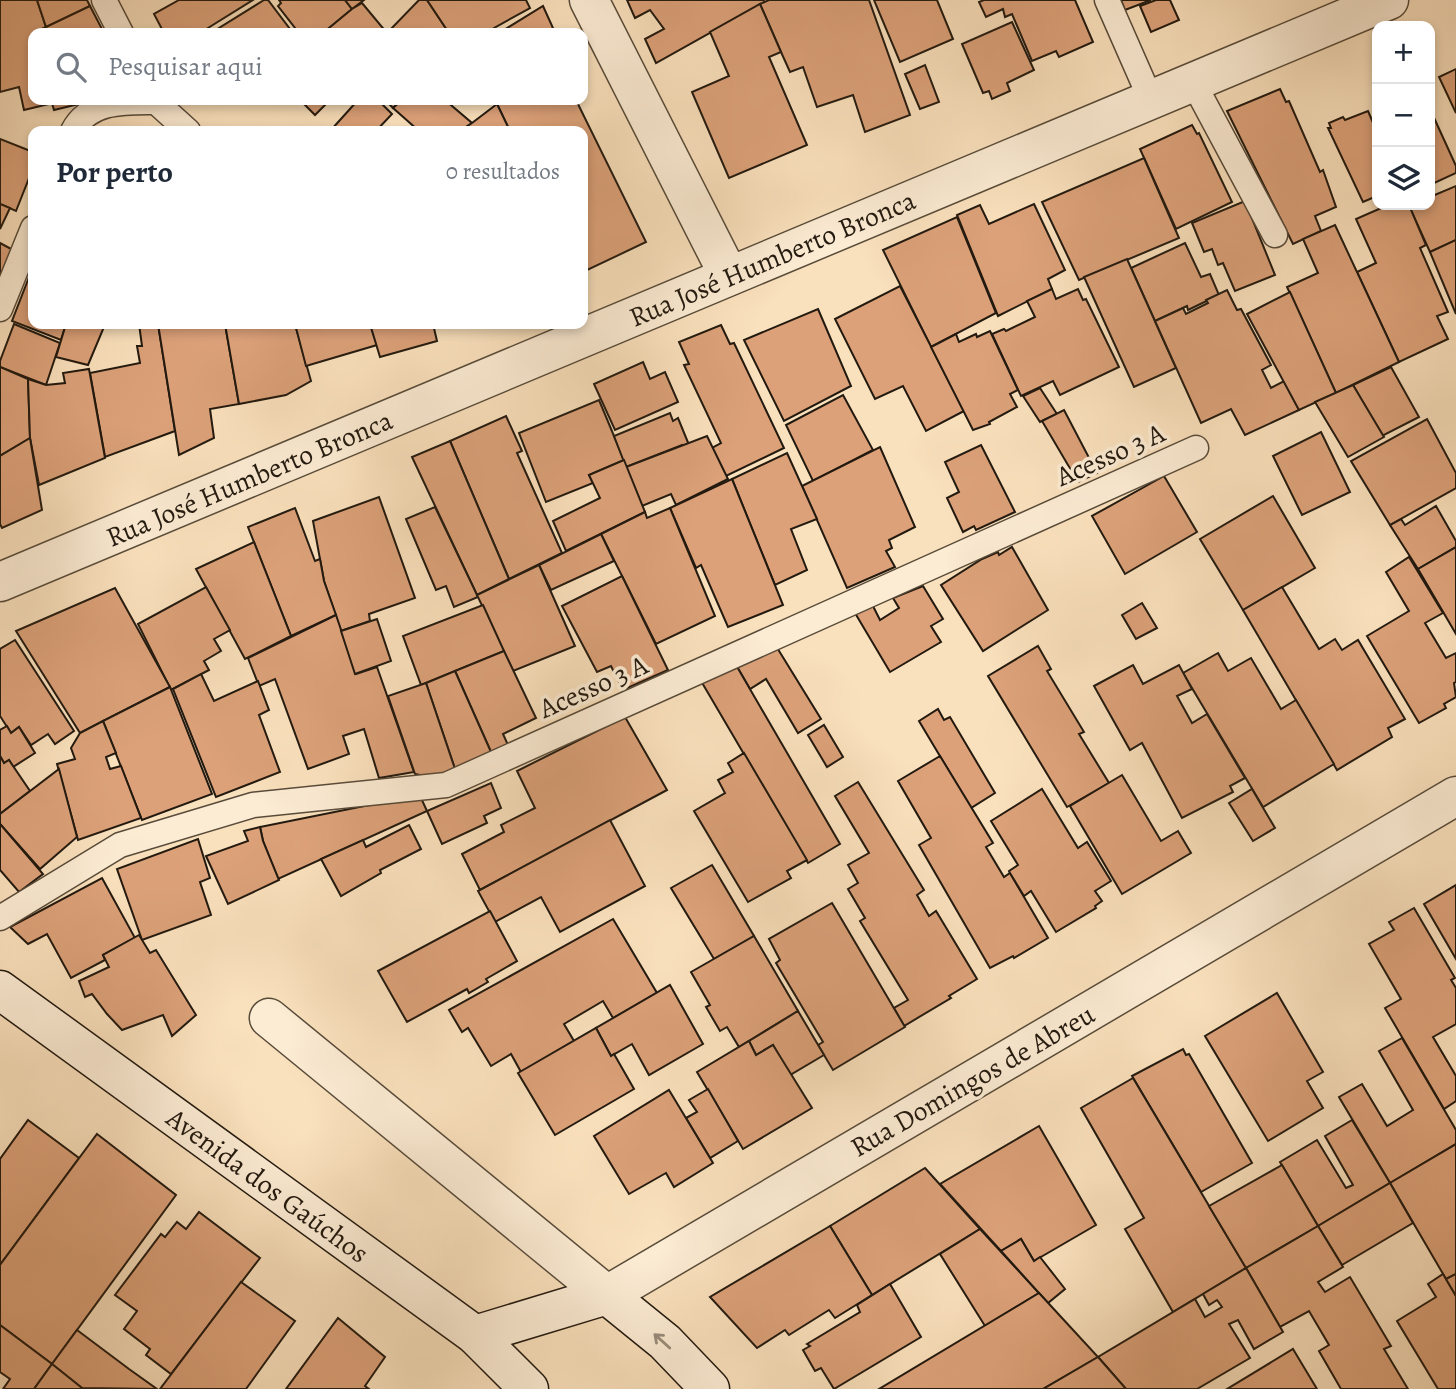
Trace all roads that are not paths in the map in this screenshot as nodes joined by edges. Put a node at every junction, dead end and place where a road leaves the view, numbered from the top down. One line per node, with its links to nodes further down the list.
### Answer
1 (104, 0): 5 (lane)
2 (589, 0): 14 (street)
3 (1107, 0): 7 (lane)
4 (1388, 0): 6 (street, Rua José Humberto Bronca)
5 (118, 28)
6 (1194, 82): 7 (street, Rua José Humberto Bronca); 12 (lane)
7 (1151, 100): 14 (street, Rua José Humberto Bronca)
8 (108, 105): 10 (lane)
9 (159, 105): 11 (lane)
10 (78, 126)
11 (182, 126)
12 (1275, 235)
13 (28, 240): 15 (lane)
14 (729, 276): 17 (street, Rua José Humberto Bronca)
15 (0, 309)
16 (1196, 448): 19 (lane, Acesso 3 A)
17 (0, 582)
18 (1456, 796): 22 (street, Rua Domingos de Abreu)
19 (0, 918)
20 (0, 990): 23 (street, Avenida dos Gaúchos)
21 (269, 1018): 22 (street)
22 (607, 1295): 23 (street, Rua Domingos de Abreu); 25 (street, one-way to 22)
23 (475, 1335): 24 (street, Avenida dos Gaúchos)
24 (529, 1389)
25 (710, 1389)

